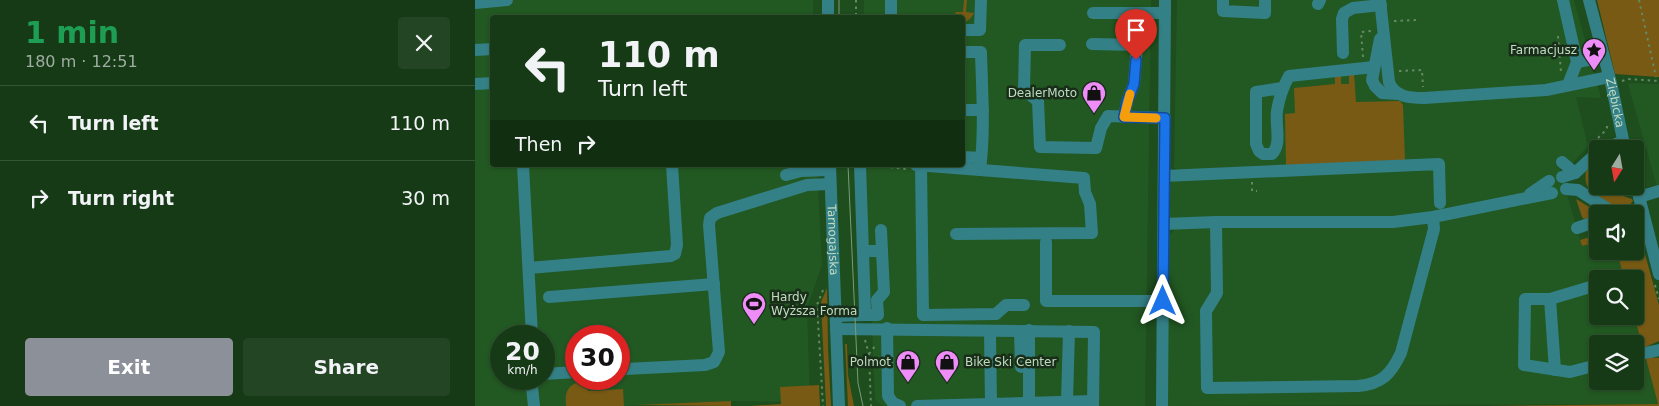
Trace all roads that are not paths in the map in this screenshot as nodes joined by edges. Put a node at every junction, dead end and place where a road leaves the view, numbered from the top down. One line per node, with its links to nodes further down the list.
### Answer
1 (507, 0): 10 (street)
2 (828, 0): 14 (street)
3 (891, 0): 15 (street)
4 (981, 0): 17 (street)
5 (1165, 0): 13 (street)
6 (1223, 0): 7 (street)
7 (1265, 0)
8 (1563, 0): 25 (street)
9 (1589, 0): 24 (street, Ziębicka)
10 (475, 3)
11 (1380, 3): 16 (street); 23 (street)
12 (1093, 13): 13 (street)
13 (1165, 13): 36 (street)
14 (828, 15)
15 (891, 15)
16 (1382, 26): 26 (street); 32 (street)
17 (965, 30)
18 (1092, 44): 35 (street)
19 (1060, 45): 35 (street)
20 (490, 49): 21 (street)
21 (475, 50)
22 (965, 52): 34 (street)
23 (1343, 53)
24 (1604, 57): 25 (street); 27 (street, Ziębicka)
25 (1577, 62): 28 (street)
26 (1374, 67): 31 (street); 32 (street)
27 (1610, 80): 28 (street); 37 (street, Ziębicka)
28 (1564, 82): 32 (street)
29 (490, 83): 30 (street)
30 (475, 84)
31 (1282, 88): 31 (street)
32 (1399, 94)
33 (965, 110): 34 (street)
34 (983, 110): 41 (street)
35 (1124, 117): 36 (street)
36 (1165, 118): 50 (street)
37 (1623, 140)
38 (965, 158): 41 (street)
39 (1589, 160): 51 (street)
40 (1562, 162): 51 (street)
41 (981, 164): 42 (street); 67 (street)
42 (965, 165)
43 (523, 167): 71 (street)
44 (673, 167): 71 (street)
45 (860, 167): 69 (street)
46 (919, 167): 78 (street)
47 (800, 168): 48 (street); 49 (street)
48 (830, 168): 52 (street, Tarnogajska)
49 (786, 175)
50 (1164, 176): 57 (street); 62 (street)
51 (1570, 182): 58 (street)
52 (830, 184): 73 (street); 80 (street, Tarnogajska)
53 (1550, 187): 60 (street)
54 (1659, 191): 56 (street)
55 (1638, 195): 56 (street)
56 (1639, 198): 59 (street)
57 (1440, 203)
58 (1601, 205)
59 (1639, 205)
60 (1433, 217): 61 (street); 61 (street)
61 (1216, 222): 62 (street)
62 (1164, 224): 77 (street)
63 (1589, 224): 64 (street)
64 (1577, 228)
65 (881, 230): 70 (street)
66 (1644, 231): 72 (street)
67 (957, 234)
68 (1046, 242): 77 (street)
69 (863, 251): 70 (street); 79 (street)
70 (882, 251): 79 (street)
71 (529, 268): 81 (street)
72 (1659, 274)
73 (714, 284): 75 (street); 89 (street)
74 (1589, 288): 76 (street)
75 (549, 296)
76 (1550, 299): 90 (street); 90 (street)
77 (1163, 301): 100 (street)
78 (1024, 305)
79 (864, 315): 80 (street)
80 (836, 323): 82 (street); 97 (street, Tarnogajska)
81 (532, 325)
82 (887, 328): 85 (street); 98 (street)
83 (1025, 331): 84 (street); 85 (street); 93 (street)
84 (1069, 331): 92 (street); 95 (street)
85 (990, 332): 94 (street)
86 (1659, 350): 87 (street)
87 (1644, 353)
88 (1589, 367): 90 (street)
89 (630, 369)
90 (1555, 370)
91 (532, 390): 96 (street)
92 (1067, 401): 93 (street); 95 (street)
93 (1025, 402): 94 (street)
94 (991, 404): 99 (street)
95 (1093, 404)
96 (533, 406)
97 (839, 406)
98 (900, 406)
99 (917, 406)
100 (1162, 406)

